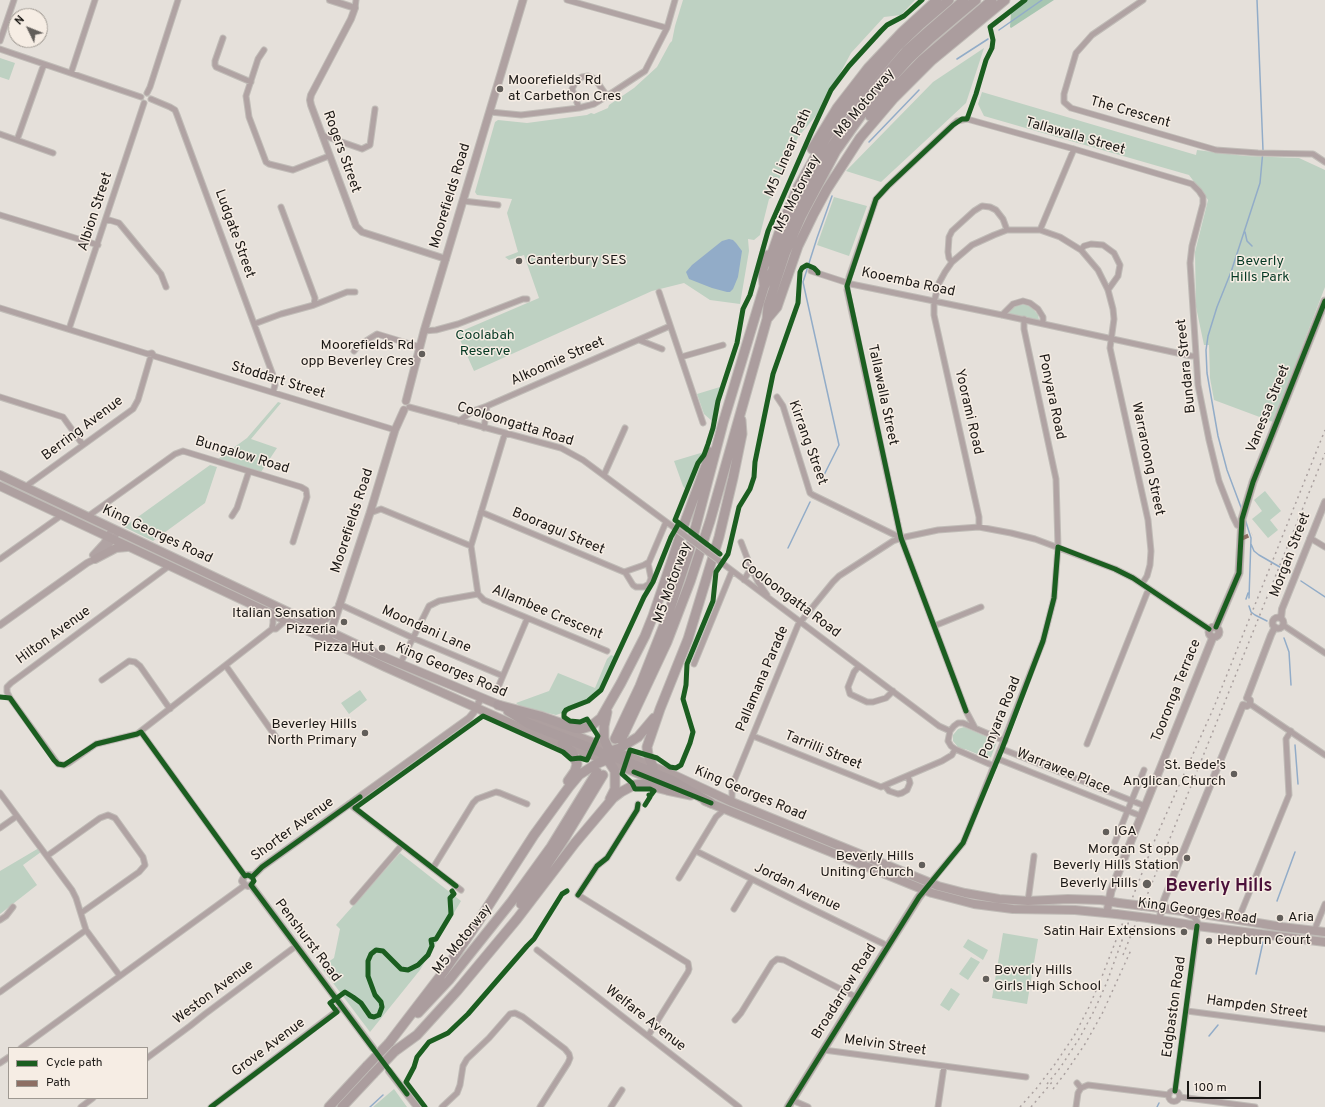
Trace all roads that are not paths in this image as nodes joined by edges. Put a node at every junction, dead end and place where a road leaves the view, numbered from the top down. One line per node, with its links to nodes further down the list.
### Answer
1 (14, 0): 19 (street)
2 (95, 0): 23 (street)
3 (178, 0): 25 (street)
4 (330, 0): 16 (street)
5 (356, 0): 16 (street, Rogers Street)
6 (523, 0): 32 (main road, Moorefields Road)
7 (567, 0): 17 (street)
8 (675, 0): 17 (street)
9 (937, 0): 55 (highway)
10 (949, 0): 55 (highway, M8 Motorway)
11 (964, 0): 55 (highway, M5 Motorway)
12 (976, 0): 65 (highway, M5 Motorway)
13 (992, 0): 65 (highway, M8 Motorway)
14 (1005, 0): 65 (highway)
15 (1143, 0): 39 (street, The Crescent)
16 (355, 8): 34 (street, Rogers Street)
17 (667, 28): 26 (street)
18 (223, 38): 24 (street)
19 (0, 41)
20 (0, 49): 22 (street)
21 (264, 50): 24 (street)
22 (44, 64): 23 (street); 35 (street)
23 (71, 73): 27 (street)
24 (250, 82): 38 (street)
25 (147, 93): 27 (street); 28 (street)
26 (607, 96): 30 (street); 30 (street)
27 (141, 97): 29 (street)
28 (151, 99): 29 (street); 67 (street, Ludgate Street)
29 (144, 103): 45 (street, Albion Street)
30 (578, 108): 32 (street)
31 (374, 109): 34 (street)
32 (490, 112): 41 (main road, Moorefields Road)
33 (0, 134): 35 (street)
34 (322, 135): 38 (street, Rogers Street)
35 (17, 140): 37 (street)
36 (1074, 149): 40 (street, Tallawalla Street); 47 (street); 53 (street, Tallawalla Street)
37 (54, 152)
38 (330, 156): 50 (street, Rogers Street)
39 (1325, 162)
40 (1203, 197): 79 (street, Bundara Street)
41 (463, 201): 42 (street); 50 (main road, Moorefields Road)
42 (498, 205)
43 (281, 207): 62 (street)
44 (0, 215): 48 (street)
45 (106, 219): 48 (street, Albion Street); 54 (street)
46 (1008, 230): 47 (street, Warraroong Street); 51 (street); 51 (street)
47 (1040, 230): 49 (street, Warraroong Street)
48 (98, 245): 70 (street, Albion Street)
49 (1081, 250): 56 (street, Warraroong Street); 56 (street)
50 (446, 259): 71 (main road, Moorefields Road)
51 (952, 262): 61 (street)
52 (811, 271): 53 (street, Kooemba Road)
53 (848, 283): 61 (street, Kooemba Road); 111 (street, Tallawalla Street)
54 (166, 287)
55 (764, 287): 89 (highway, M5 Motorway)
56 (1108, 290): 72 (street, Warraroong Street)
57 (355, 292): 62 (street)
58 (660, 292): 69 (street)
59 (527, 299): 71 (street)
60 (1325, 301): 108 (main road, Vanessa Street)
61 (934, 302): 64 (street, Kooemba Road); 107 (street, Yoorami Road)
62 (314, 305): 67 (street)
63 (0, 308): 70 (street, Stoddart Street)
64 (1002, 315): 66 (street, Kooemba Road); 68 (street)
65 (767, 319): 86 (highway, M5 Motorway)
66 (1024, 320): 68 (street, Kooemba Road); 117 (street, Ponyara Road)
67 (254, 324): 81 (street, Ludgate Street)
68 (1043, 324): 72 (street, Kooemba Road)
69 (670, 326): 73 (street, Alkoomie Street); 80 (street)
70 (70, 329): 78 (street, Stoddart Street)
71 (424, 331): 75 (main road, Moorefields Road)
72 (1111, 339): 79 (street, Kooemba Road); 128 (street, Warraroong Street)
73 (639, 340): 76 (street); 85 (street, Alkoomie Street)
74 (723, 345): 80 (street)
75 (420, 347): 77 (street); 84 (main road, Moorefields Road)
76 (662, 349)
77 (354, 351)
78 (151, 356): 81 (street, Stoddart Street); 94 (street, Berring Avenue)
79 (1195, 356): 108 (street, Bundara Street)
80 (681, 357): 88 (street)
81 (273, 392): 92 (street, Stoddart Street)
82 (0, 397): 94 (street)
83 (777, 397): 111 (street, Kirrang Street)
84 (406, 406): 87 (street, Cooloongatta Road); 92 (main road, Moorefields Road)
85 (487, 406): 87 (street, Alkoomie Street); 90 (street)
86 (740, 415): 89 (highway, M5 Motorway); 165 (highway)
87 (459, 421): 90 (street, Cooloongatta Road)
88 (703, 423)
89 (723, 423): 162 (highway)
90 (484, 428): 93 (street, Cooloongatta Road)
91 (625, 428): 97 (street)
92 (395, 430): 102 (main road, Moorefields Road)
93 (505, 433): 97 (street, Cooloongatta Road); 101 (street, Allambee Crescent)
94 (83, 445): 99 (street, Berring Avenue)
95 (249, 470): 104 (street); 105 (street, Bungalow Road); 113 (street, Bungalow Road)
96 (0, 475): 99 (highway, King Georges Road)
97 (604, 475): 106 (street, Cooloongatta Road)
98 (0, 486): 103 (highway, King Georges Road)
99 (25, 487): 105 (highway, King Georges Road)
100 (1325, 502): 112 (street, Morgan Street)
101 (481, 512): 115 (street, Allambee Crescent); 126 (street, Booragul Street)
102 (370, 513): 115 (street); 132 (main road, Moorefields Road)
103 (62, 515): 110 (highway, King Georges Road); 119 (street)
104 (232, 516)
105 (87, 517): 109 (highway, King Georges Road)
106 (666, 522): 122 (street); 125 (street, Cooloongatta Road, bridge)
107 (979, 527): 111 (street, Pallamana Parade); 117 (street, Pallamana Parade)
108 (1241, 527): 144 (main road, Tooronga Terrace)
109 (115, 530): 110 (street); 138 (highway, King Georges Road)
110 (110, 538): 116 (highway, King Georges Road); 120 (street); 121 (street)
111 (901, 538): 139 (street, Pallamana Parade); 142 (street, Tallawalla Street)
112 (1310, 538): 118 (street); 135 (street, Morgan Street)
113 (293, 542)
114 (741, 542): 124 (street)
115 (471, 546): 130 (street, Allambee Crescent)
116 (128, 547): 120 (highway); 123 (highway, King Georges Road)
117 (1058, 547): 128 (street, Pallamana Parade); 174 (street, Ponyara Road)
118 (1325, 547)
119 (0, 559)
120 (95, 559): 121 (street)
121 (87, 563): 140 (street)
122 (648, 563): 126 (street); 126 (street)
123 (169, 566): 134 (highway, King Georges Road); 170 (street, Hilton Avenue)
124 (751, 568): 127 (street); 131 (street)
125 (732, 571): 127 (street, Cooloongatta Road); 152 (street)
126 (626, 572)
127 (744, 580): 131 (street, Cooloongatta Road)
128 (1142, 584): 129 (street, Pallamana Parade)
129 (1150, 590): 144 (street, Pallamana Parade); 176 (street)
130 (478, 594): 136 (street, Allambee Crescent); 147 (street)
131 (770, 599): 139 (street, Cooloongatta Road)
132 (339, 605): 138 (main road); 146 (main road, Moorefields Road); 147 (street, Moondani Lane)
133 (981, 607): 142 (street)
134 (273, 615): 137 (highway, King Georges Road); 145 (street)
135 (1281, 618): 141 (street); 143 (street)
136 (527, 619): 149 (street, Allambee Crescent); 155 (street)
137 (285, 621): 145 (street); 148 (highway, King Georges Road)
138 (308, 621): 146 (highway, King Georges Road)
139 (801, 622): 154 (street, Cooloongatta Road); 172 (street, Pallamana Parade)
140 (0, 625)
141 (1283, 625): 143 (street); 150 (street)
142 (934, 626): 166 (street, Tallawalla Street)
143 (1275, 627): 160 (street)
144 (1213, 628): 198 (main road, Tooronga Terrace)
145 (272, 630): 153 (street)
146 (330, 632): 148 (main road, Moorefields Road); 151 (highway, King Georges Road)
147 (413, 638): 151 (street); 155 (street, Moondani Lane)
148 (328, 641): 163 (highway, King Georges Road)
149 (607, 651)
150 (1325, 653)
151 (400, 664): 159 (highway, King Georges Road)
152 (694, 664)
153 (226, 666): 164 (street); 173 (street)
154 (859, 666): 158 (street, Cooloongatta Road); 158 (street)
155 (503, 676): 157 (street)
156 (102, 680): 164 (street)
157 (497, 690)
158 (893, 691): 171 (street, Cooloongatta Road)
159 (481, 698): 161 (highway, King Georges Road); 163 (street, Shorter Avenue)
160 (1248, 701): 169 (street); 223 (street)
161 (498, 705): 162 (highway); 180 (highway)
162 (608, 707): 180 (highway)
163 (477, 708): 175 (highway, King Georges Road); 193 (street, Shorter Avenue)
164 (170, 709): 170 (street)
165 (660, 709): 180 (highway); 185 (highway)
166 (966, 711): 167 (street); 168 (street, Tallawalla Street)
167 (963, 724): 168 (street); 171 (street)
168 (975, 728): 174 (street)
169 (1290, 731): 181 (street); 230 (street)
170 (141, 732): 211 (street)
171 (950, 732): 177 (street)
172 (753, 736): 188 (street, Tarrilli Street); 192 (street, Pallamana Parade)
173 (278, 740)
174 (1005, 741): 178 (street, Ponyara Road)
175 (562, 744): 179 (highway, King Georges Road); 204 (highway)
176 (1087, 744)
177 (955, 749): 184 (street); 187 (street)
178 (1002, 749): 183 (street, Ponyara Road); 191 (street, Warrawee Place)
179 (590, 754): 180 (highway)
180 (609, 755): 182 (highway); 190 (highway, King Georges Road); 196 (highway); 197 (highway); 204 (highway)
181 (1325, 755)
182 (628, 756): 185 (highway, King Georges Road)
183 (998, 759): 184 (street, Ponyara Road); 200 (street, Warrawee Place)
184 (994, 766): 216 (street, Ponyara Road)
185 (653, 767): 192 (highway, King Georges Road)
186 (1144, 770): 191 (street)
187 (908, 776): 188 (street); 188 (street, Tarrilli Street)
188 (885, 786)
189 (0, 792): 201 (street)
190 (691, 795): 196 (highway, King Georges Road); 197 (highway)
191 (1131, 801): 198 (street, Warrawee Place); 200 (street)
192 (732, 802): 216 (highway, King Georges Road)
193 (349, 804): 206 (street); 212 (street, Shorter Avenue)
194 (527, 804): 210 (street)
195 (638, 804): 246 (street)
196 (711, 804): 199 (highway, King Georges Road)
197 (606, 806): 250 (highway)
198 (1145, 806): 202 (main road, Tooronga Terrace)
199 (726, 809): 207 (street); 216 (highway, King Georges Road)
200 (1127, 811): 202 (street, Warrawee Place); 205 (street)
201 (17, 816): 203 (street); 208 (street)
202 (1141, 816): 219 (main road, Tooronga Terrace)
203 (0, 828)
204 (534, 835): 247 (highway)
205 (1114, 842)
206 (402, 845): 210 (street); 220 (street)
207 (696, 851): 213 (street); 214 (street, Jordan Avenue)
208 (47, 856): 227 (street); 227 (street)
209 (1034, 856): 218 (street)
210 (433, 868): 217 (street)
211 (245, 876): 212 (street); 215 (street)
212 (252, 877): 215 (street)
213 (679, 878)
214 (752, 879): 224 (street); 237 (street, Jordan Avenue)
215 (248, 885): 236 (street, Penshurst Road); 239 (street)
216 (927, 887): 218 (highway, King Georges Road); 226 (highway, King Georges Road); 237 (main road, Broadarrow Road)
217 (461, 890)
218 (1028, 901): 219 (highway, King Georges Road)
219 (1109, 901): 223 (highway, King Georges Road, bridge); 226 (main road, Tooronga Terrace)
220 (353, 902)
221 (1325, 904): 233 (street)
222 (13, 907): 228 (street)
223 (1162, 908): 225 (highway, King Georges Road); 229 (street)
224 (734, 909)
225 (1172, 910): 230 (highway, King Georges Road); 231 (street)
226 (1106, 912): 229 (highway, King Georges Road, bridge)
227 (81, 913): 232 (street)
228 (0, 920)
229 (1159, 920): 231 (highway, King Georges Road)
230 (1238, 920): 233 (highway, King Georges Road)
231 (1198, 926): 235 (highway, King Georges Road); 243 (street, Edgbaston Road)
232 (86, 930): 239 (street); 240 (street)
233 (1315, 931): 234 (highway, King Georges Road)
234 (1325, 932)
235 (1325, 942)
236 (296, 946): 242 (street, Penshurst Road); 252 (street, Weston Avenue)
237 (888, 946): 241 (main road, Broadarrow Road)
238 (537, 950): 246 (street, Welfare Avenue)
239 (120, 976): 248 (street)
240 (0, 992)
241 (856, 997): 244 (street); 251 (main road, Broadarrow Road)
242 (342, 1007): 249 (street, Penshurst Road); 267 (street, Grove Avenue)
243 (1186, 1010): 245 (street, Hampden Street); 259 (street, Edgbaston Road)
244 (735, 1020)
245 (1325, 1029)
246 (648, 1036): 274 (street, Welfare Avenue)
247 (389, 1043): 250 (highway, M5 Motorway); 268 (highway, M5 Motorway, bridge)
248 (22, 1047)
249 (373, 1048)
250 (395, 1050): 269 (highway, M5 Motorway, bridge)
251 (824, 1050): 253 (street, Melvin Street); 263 (main road, Broadarrow Road)
252 (148, 1057)
253 (944, 1066): 255 (street, Melvin Street); 277 (street)
254 (390, 1071): 270 (street)
255 (1026, 1077)
256 (1077, 1083): 257 (street)
257 (1081, 1088): 260 (street); 278 (street)
258 (622, 1090): 273 (street)
259 (1175, 1091): 260 (street); 261 (street)
260 (1169, 1095): 264 (street)
261 (1180, 1097): 264 (street); 265 (street)
262 (93, 1099): 266 (street)
263 (792, 1100): 275 (main road, Broadarrow Road); 276 (street)
264 (1173, 1104)
265 (1236, 1106): 279 (street)
266 (81, 1107)
267 (211, 1107)
268 (329, 1107)
269 (342, 1107)
270 (417, 1107)
271 (442, 1107): 272 (street)
272 (540, 1107)
273 (611, 1107)
274 (739, 1107)
275 (788, 1107)
276 (808, 1107)
277 (938, 1107)
278 (1076, 1107)
279 (1255, 1107)

